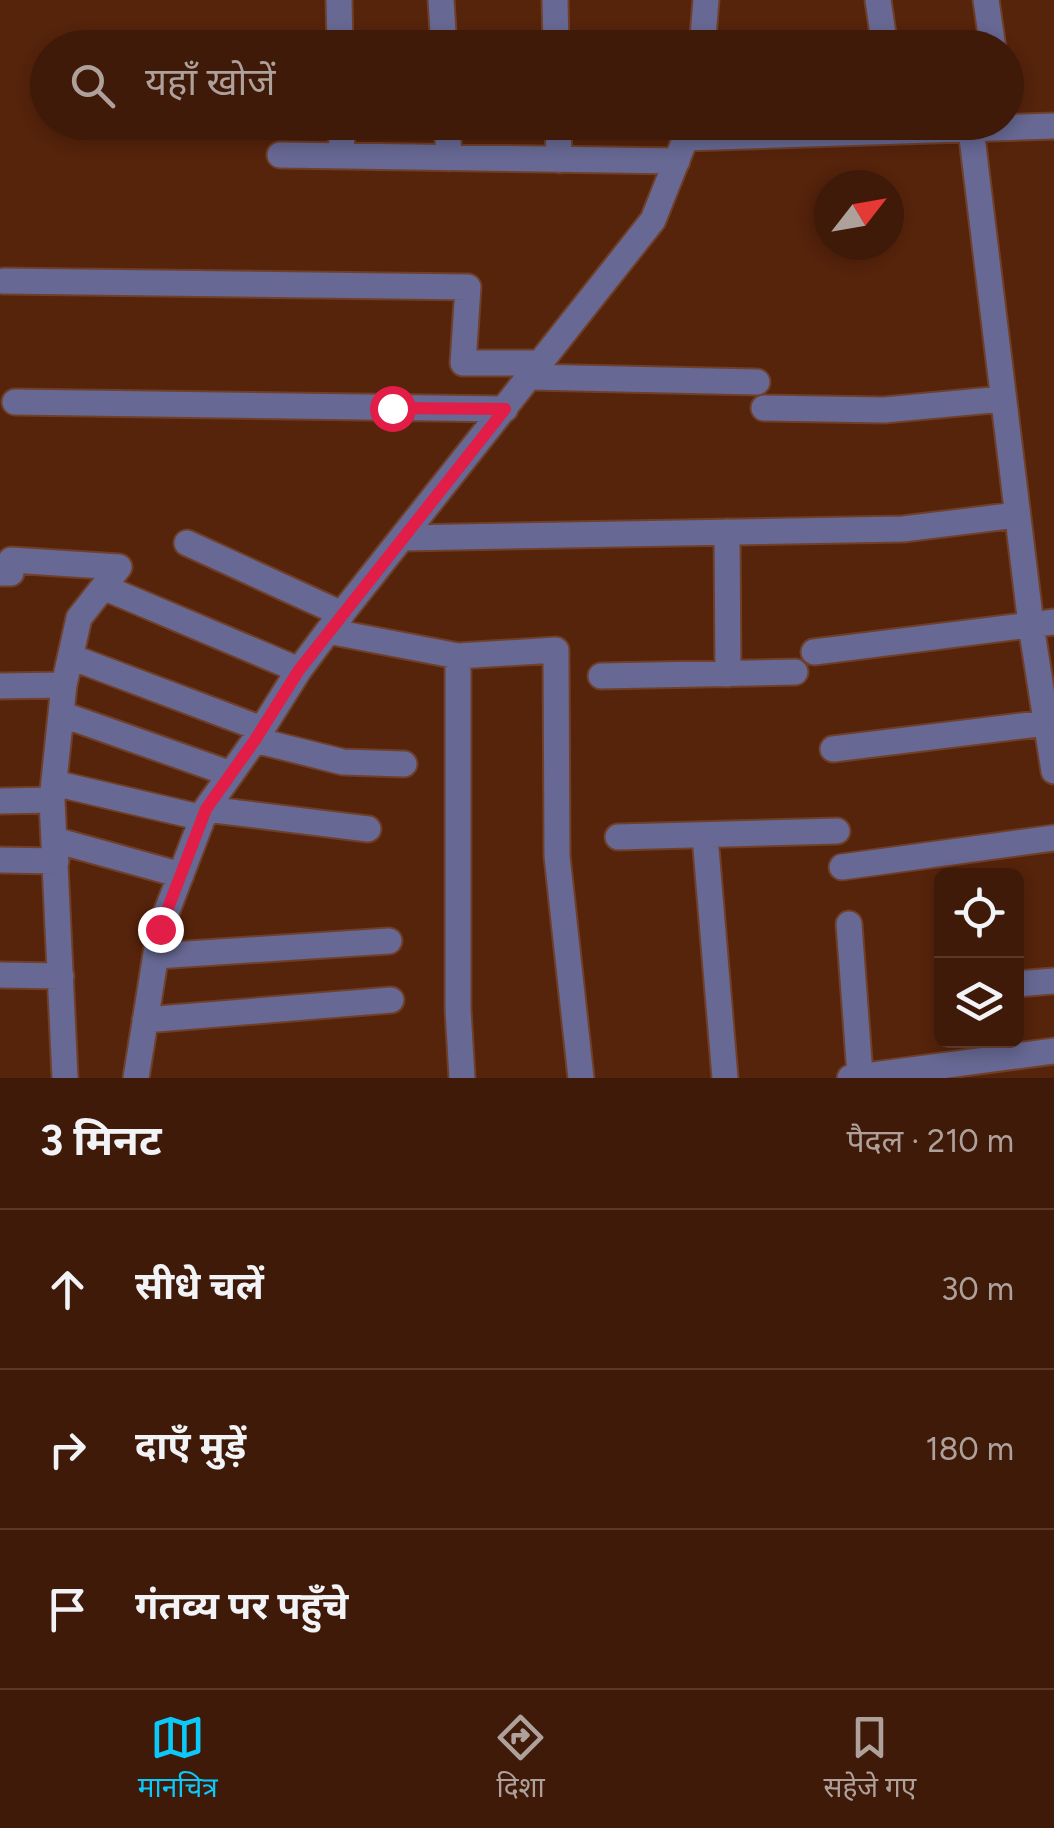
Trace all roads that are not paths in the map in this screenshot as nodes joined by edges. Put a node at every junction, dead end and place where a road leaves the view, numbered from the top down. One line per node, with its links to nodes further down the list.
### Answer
1 (339, 0): 7 (street)
2 (442, 0): 8 (street)
3 (555, 0): 9 (street)
4 (706, 0): 10 (street)
5 (878, 0): 11 (street)
6 (986, 0): 12 (street)
7 (340, 30)
8 (443, 30)
9 (556, 30)
10 (704, 30)
11 (882, 30)
12 (990, 30)
13 (1024, 125): 14 (street)
14 (1054, 126)
15 (342, 140): 21 (street)
16 (448, 140): 22 (street)
17 (558, 140): 23 (street)
18 (972, 140): 26 (street)
19 (684, 141): 23 (street); 25 (street)
20 (280, 156): 21 (street)
21 (342, 156): 22 (street)
22 (449, 158): 23 (street)
23 (559, 160)
24 (4, 281): 25 (street)
25 (536, 370): 26 (street); 28 (street)
26 (1003, 399): 29 (street)
27 (15, 402): 28 (street)
28 (505, 409): 31 (street)
29 (1018, 515): 30 (street); 36 (street)
30 (726, 532): 31 (street); 42 (street)
31 (404, 538): 35 (street)
32 (186, 544): 35 (street)
33 (0, 573): 34 (street)
34 (103, 587): 38 (street); 40 (street)
35 (336, 622): 39 (street); 40 (street)
36 (1042, 623): 37 (street); 47 (street)
37 (814, 652)
38 (70, 656): 44 (street); 48 (street)
39 (458, 656): 79 (street); 80 (street)
40 (299, 670): 48 (street)
41 (795, 672): 42 (street)
42 (728, 674): 43 (street)
43 (601, 676)
44 (64, 685): 45 (street); 46 (street)
45 (0, 686)
46 (61, 714): 52 (street); 53 (street)
47 (1046, 722): 49 (street); 51 (street)
48 (259, 734): 50 (street); 52 (street)
49 (834, 749)
50 (404, 764)
51 (1054, 772)
52 (231, 774): 55 (street)
53 (53, 792): 54 (street); 55 (street); 61 (street)
54 (0, 801)
55 (205, 813): 56 (street); 64 (street)
56 (368, 829)
57 (838, 831): 59 (street)
58 (618, 836): 59 (street)
59 (705, 836): 81 (street)
60 (1054, 838): 63 (street)
61 (55, 850): 62 (street); 64 (street); 69 (street)
62 (0, 860)
63 (842, 867)
64 (181, 876): 67 (street)
65 (849, 924): 76 (street)
66 (389, 941): 67 (street)
67 (156, 956): 73 (street)
68 (0, 975): 69 (street)
69 (60, 976): 77 (street)
70 (1054, 981): 71 (street)
71 (1024, 983)
72 (392, 1000): 73 (street)
73 (146, 1020): 78 (street)
74 (1054, 1050): 75 (street)
75 (966, 1070): 76 (street)
76 (867, 1076)
77 (65, 1078)
78 (136, 1078)
79 (462, 1078)
80 (582, 1078)
81 (725, 1078)

